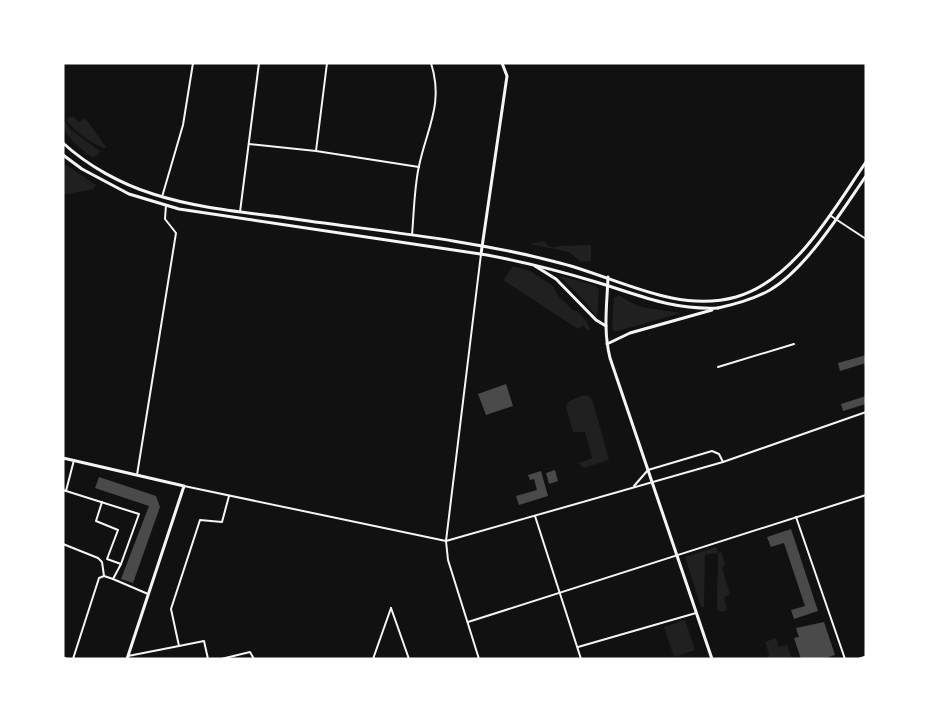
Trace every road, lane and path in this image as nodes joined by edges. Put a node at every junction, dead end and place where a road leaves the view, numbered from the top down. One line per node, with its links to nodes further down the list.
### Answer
1 (193, 63): 13 (street)
2 (260, 63): 7 (street)
3 (327, 63): 8 (street)
4 (430, 63): 11 (street)
5 (502, 63): 22 (main road)
6 (63, 143): 13 (main road)
7 (249, 144): 8 (street); 15 (street)
8 (316, 151): 11 (street)
9 (63, 155): 14 (main road)
10 (866, 162): 16 (main road)
11 (419, 167): 18 (street)
12 (866, 176): 17 (main road)
13 (162, 197): 15 (main road)
14 (166, 206): 23 (main road); 37 (street)
15 (240, 212): 18 (main road)
16 (829, 215): 17 (street); 19 (main road)
17 (835, 219): 20 (street); 21 (main road)
18 (412, 235): 22 (main road)
19 (814, 236): 21 (street); 25 (main road)
20 (866, 239)
21 (820, 240): 27 (main road)
22 (482, 245): 23 (main road); 25 (main road)
23 (481, 254): 24 (main road); 47 (street)
24 (531, 264): 26 (main road); 28 (main road)
25 (608, 277): 26 (main road)
26 (608, 286): 27 (main road); 28 (main road)
27 (718, 308): 29 (main road)
28 (606, 326): 29 (main road)
29 (607, 344): 36 (main road)
30 (794, 344): 31 (street)
31 (718, 367)
32 (866, 412): 35 (street)
33 (63, 458): 34 (main road)
34 (74, 460): 37 (main road); 41 (street)
35 (723, 462): 36 (street); 38 (street)
36 (648, 470): 38 (main road); 40 (street)
37 (137, 475): 39 (main road)
38 (652, 483): 40 (street); 49 (main road)
39 (184, 486): 43 (street); 54 (main road)
40 (634, 486): 45 (street)
41 (64, 491): 44 (street)
42 (866, 495): 46 (street)
43 (229, 496): 47 (street); 57 (street)
44 (102, 502): 50 (street); 50 (street)
45 (535, 515): 47 (street); 53 (street)
46 (796, 517): 49 (street); 70 (street)
47 (446, 541): 56 (street)
48 (63, 544): 51 (street)
49 (677, 555): 53 (street); 55 (main road)
50 (121, 564): 52 (street)
51 (104, 576): 52 (street); 61 (street)
52 (113, 579): 54 (street)
53 (561, 593): 56 (street); 58 (street)
54 (148, 594): 60 (main road)
55 (696, 613): 58 (street); 69 (main road)
56 (468, 622): 67 (street)
57 (179, 646): 60 (street); 62 (street)
58 (578, 647): 68 (street)
59 (866, 657): 71 (main road)
60 (128, 658)
61 (73, 659)
62 (208, 659)
63 (222, 659): 64 (street)
64 (254, 659)
65 (373, 659): 66 (street)
66 (410, 659)
67 (479, 659)
68 (581, 659)
69 (712, 659)
70 (845, 659)
71 (860, 659)

